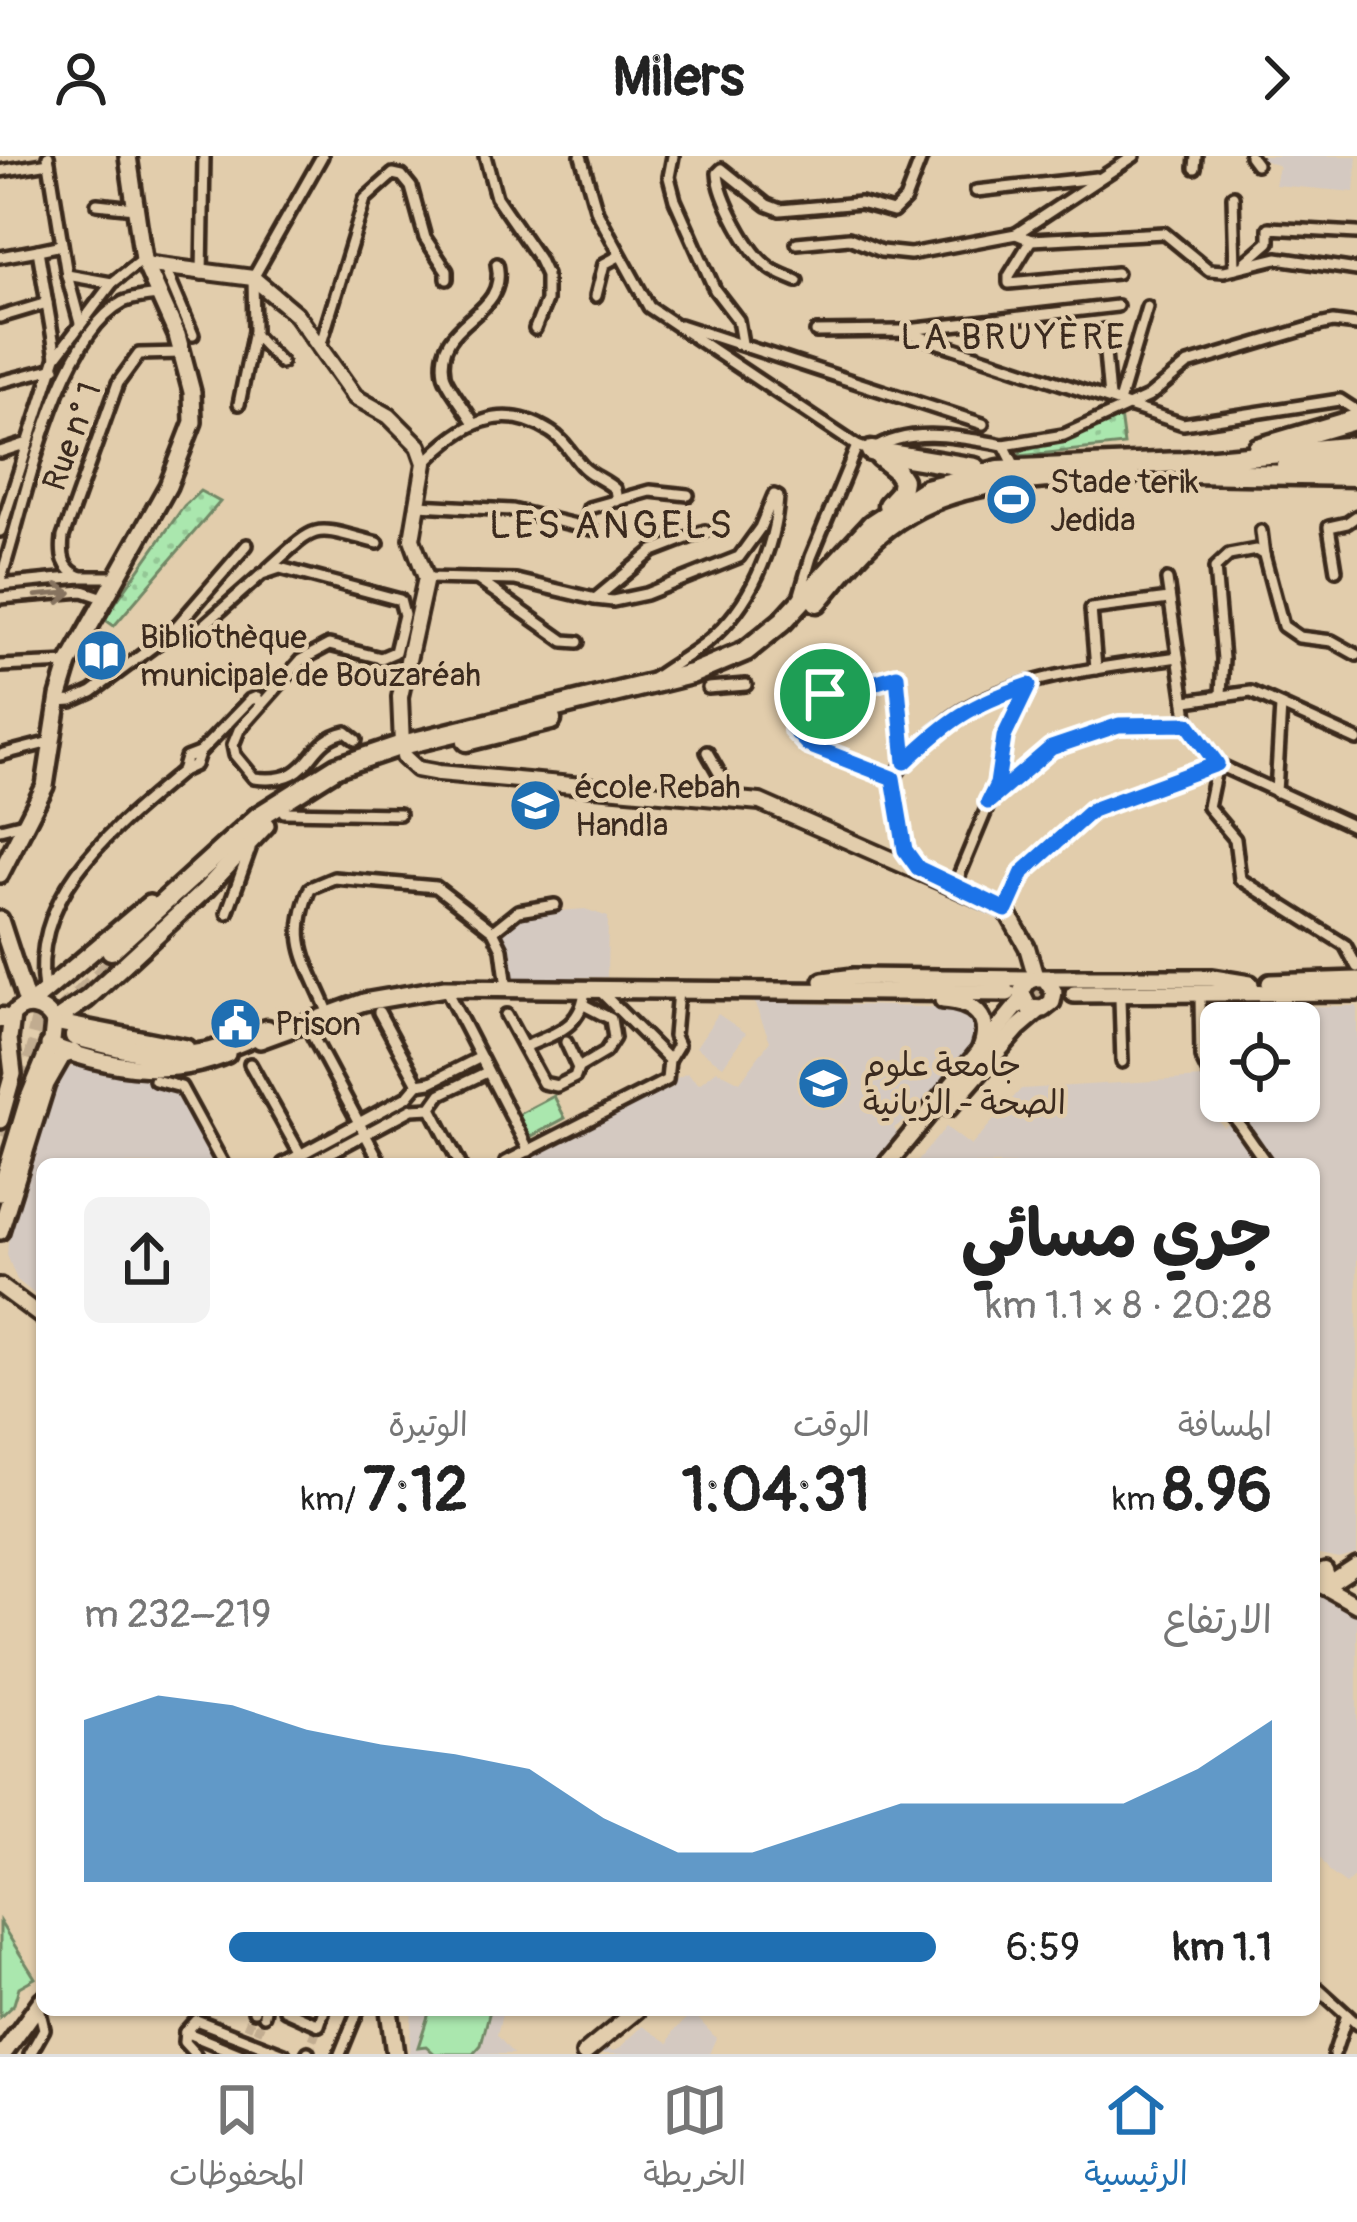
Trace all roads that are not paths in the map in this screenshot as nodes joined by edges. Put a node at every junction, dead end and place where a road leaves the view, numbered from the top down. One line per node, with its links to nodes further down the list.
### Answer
1 (128, 156): 15 (main road)
2 (204, 156): 29 (street)
3 (322, 156): 32 (street)
4 (484, 156): 45 (street)
5 (581, 156): 22 (street)
6 (673, 156): 51 (street)
7 (922, 156): 34 (street)
8 (1134, 156): 11 (street)
9 (48, 160): 10 (street); 20 (street)
10 (0, 171)
11 (1100, 177): 12 (street); 17 (street)
12 (976, 191)
13 (1233, 196): 27 (street)
14 (97, 204): 15 (street)
15 (134, 208): 24 (main road)
16 (1357, 233): 27 (street)
17 (1016, 234): 18 (street); 19 (street)
18 (1030, 240): 27 (street); 30 (street)
19 (797, 244)
20 (62, 245): 21 (street); 31 (street)
21 (38, 250): 23 (street); 38 (street)
22 (619, 256): 37 (street); 42 (street)
23 (0, 257)
24 (143, 261): 26 (street); 35 (street); 36 (main road)
25 (497, 264): 61 (street)
26 (164, 266): 29 (street); 49 (street)
27 (1237, 267): 28 (street)
28 (1357, 270)
29 (202, 274): 32 (street)
30 (1117, 274)
31 (67, 275): 35 (street); 43 (street)
32 (253, 278): 50 (street); 52 (street)
33 (447, 279): 52 (street)
34 (797, 281)
35 (112, 284): 43 (street)
36 (160, 295): 53 (street); 54 (main road)
37 (596, 296)
38 (47, 303): 41 (street); 55 (street)
39 (1117, 306): 47 (street)
40 (1147, 308): 58 (street)
41 (0, 317)
42 (668, 321): 51 (street); 67 (street)
43 (80, 324): 53 (street); 55 (street)
44 (1357, 325): 58 (street)
45 (535, 328)
46 (1102, 330): 58 (street)
47 (903, 331): 48 (street); 58 (street)
48 (816, 332)
49 (193, 335)
50 (254, 335): 56 (street); 59 (street)
51 (742, 343): 62 (street)
52 (319, 350): 72 (street)
53 (79, 352): 64 (street)
54 (182, 353): 89 (street, Rue n° 1); 90 (main road)
55 (55, 362): 57 (street); 63 (street)
56 (281, 363)
57 (0, 382)
58 (1118, 402): 60 (street); 65 (street)
59 (239, 404)
60 (1357, 415): 73 (highway)
61 (473, 422): 72 (street); 77 (street)
62 (983, 424)
63 (28, 442): 64 (street); 68 (street); 70 (street)
64 (41, 443): 71 (street)
65 (1004, 446): 67 (street); 74 (street)
66 (1357, 446): 73 (highway)
67 (864, 448): 74 (highway); 80 (highway); 99 (street)
68 (0, 452)
69 (1357, 458): 73 (highway)
70 (22, 460): 71 (street); 81 (street)
71 (35, 463): 94 (street)
72 (425, 463): 78 (street)
73 (1196, 467): 74 (highway); 75 (highway); 121 (highway)
74 (1016, 468): 80 (highway)
75 (1357, 476)
76 (688, 495): 77 (street)
77 (617, 501): 78 (street)
78 (418, 506): 91 (street)
79 (1357, 516): 87 (street)
80 (872, 524): 99 (highway)
81 (0, 531)
82 (705, 531): 97 (street)
83 (1261, 531): 86 (street)
84 (378, 543): 88 (street)
85 (248, 544): 100 (street)
86 (1264, 556): 103 (street); 112 (street)
87 (1336, 570)
88 (262, 574): 100 (street); 115 (street)
89 (81, 577): 90 (street); 94 (street)
90 (119, 577): 96 (main road)
91 (426, 578): 92 (street); 121 (street)
92 (476, 578): 97 (street); 102 (street)
93 (1167, 580): 98 (street)
94 (0, 583)
95 (0, 598): 96 (street, one-way to 96)
96 (107, 599): 105 (main road)
97 (595, 599): 110 (street)
98 (1169, 599): 104 (street); 107 (street)
99 (798, 605): 110 (highway)
100 (170, 634): 114 (street)
101 (1357, 637): 103 (street)
102 (578, 642)
103 (1355, 654)
104 (1178, 657): 107 (street); 113 (street)
105 (69, 663): 106 (street); 114 (main road)
106 (0, 666)
107 (1096, 669): 109 (street)
108 (746, 685): 111 (street)
109 (1029, 685): 124 (street); 129 (street)
110 (642, 686): 121 (highway)
111 (708, 688)
112 (1221, 694): 113 (street); 116 (street)
113 (1186, 701): 117 (street)
114 (58, 702): 120 (main road)
115 (260, 706): 118 (street); 160 (street)
116 (1281, 706): 119 (street); 127 (street)
117 (1188, 724): 125 (street); 129 (street)
118 (356, 740)
119 (1357, 740)
120 (54, 741): 123 (street); 133 (main road)
121 (403, 751): 128 (street); 130 (highway); 135 (highway)
122 (707, 752): 128 (street)
123 (0, 754)
124 (905, 762): 126 (street); 126 (street)
125 (1217, 764): 127 (street); 143 (street); 149 (street)
126 (893, 778): 140 (street)
127 (1276, 792): 134 (street)
128 (734, 799): 140 (street)
129 (988, 802): 141 (street)
130 (284, 812): 131 (street); 135 (highway)
131 (399, 814)
132 (1357, 818): 134 (street)
133 (27, 822): 137 (street); 138 (main road)
134 (1345, 823): 136 (street)
135 (260, 826): 144 (street); 150 (highway); 160 (main road); 169 (main road)
136 (1357, 828)
137 (0, 829)
138 (4, 859): 139 (main road)
139 (0, 874)
140 (938, 879): 141 (street)
141 (955, 886): 143 (street)
142 (556, 905): 146 (street)
143 (1006, 910): 152 (street)
144 (226, 913)
145 (0, 920): 157 (main road)
146 (494, 931): 153 (street); 170 (street)
147 (1357, 940): 149 (street)
148 (0, 943): 175 (main road)
149 (1345, 945): 151 (street)
150 (114, 954)
151 (1357, 968)
152 (1038, 979): 155 (main road); 156 (main road); 164 (main road); 171 (main road)
153 (506, 980): 156 (main road); 170 (main road)
154 (1357, 980): 155 (main road)
155 (1250, 984): 161 (main road)
156 (822, 985): 159 (main road); 164 (main road); 165 (main road)
157 (20, 986): 160 (main road); 175 (main road)
158 (445, 988): 163 (main road); 182 (main road); 183 (street)
159 (678, 989): 163 (main road); 184 (street)
160 (44, 991): 175 (main road)
161 (1269, 992): 162 (main road); 166 (main road)
162 (1357, 992)
163 (589, 994): 181 (street); 184 (street); 187 (street)
164 (1012, 994): 165 (main road); 171 (main road); 186 (main road)
165 (910, 997): 186 (main road)
166 (1200, 998): 167 (main road); 168 (street)
167 (1120, 999): 171 (main road); 185 (street)
168 (1200, 1002)
169 (81, 1004): 174 (main road); 178 (main road)
170 (326, 1006): 176 (main road)
171 (1045, 1006): 207 (main road)
172 (380, 1012): 190 (street)
173 (506, 1016): 181 (street)
174 (54, 1022): 175 (main road); 178 (main road); 180 (main road)
175 (6, 1027): 180 (main road); 194 (main road)
176 (267, 1030): 178 (highway)
177 (312, 1035): 195 (street)
178 (79, 1041): 180 (main road); 182 (highway); 182 (main road); 210 (main road)
179 (566, 1042): 187 (street)
180 (50, 1045): 209 (main road)
181 (524, 1047): 187 (street)
182 (246, 1056): 200 (street)
183 (479, 1058): 188 (street); 190 (street)
184 (669, 1060): 198 (street)
185 (1122, 1062)
186 (970, 1066): 206 (main road)
187 (578, 1068)
188 (487, 1072): 192 (street); 198 (street)
189 (155, 1081): 199 (street)
190 (418, 1084): 191 (street)
191 (407, 1097): 193 (street); 195 (street)
192 (430, 1108): 193 (street); 204 (street)
193 (412, 1109): 197 (street)
194 (0, 1120)
195 (361, 1120): 197 (street); 201 (street)
196 (1238, 1122): 208 (street)
197 (365, 1134): 202 (street); 203 (street)
198 (529, 1151): 205 (street)
199 (220, 1158)
200 (303, 1158)
201 (309, 1158)
202 (312, 1158)
203 (378, 1158)
204 (457, 1158)
205 (514, 1158)
206 (892, 1158)
207 (905, 1158)
208 (1264, 1158)
209 (0, 1192)
210 (0, 1232)
211 (0, 1282): 213 (street)
212 (0, 1301): 214 (street)
213 (36, 1313)
214 (36, 1315)
215 (1357, 1565): 216 (street)
216 (1322, 1579): 217 (street)
217 (1357, 1600)
218 (1320, 1990): 220 (street)
219 (36, 2014): 227 (main road)
220 (1347, 2015): 225 (street); 235 (street)
221 (42, 2016): 228 (street)
222 (355, 2016): 232 (street)
223 (393, 2016): 233 (main road)
224 (630, 2016): 234 (street)
225 (1357, 2024)
226 (185, 2032): 229 (street); 230 (street); 231 (street)
227 (6, 2054)
228 (31, 2054)
229 (195, 2054)
230 (239, 2054)
231 (284, 2054)
232 (340, 2054)
233 (398, 2054)
234 (584, 2054)
235 (1334, 2054)

